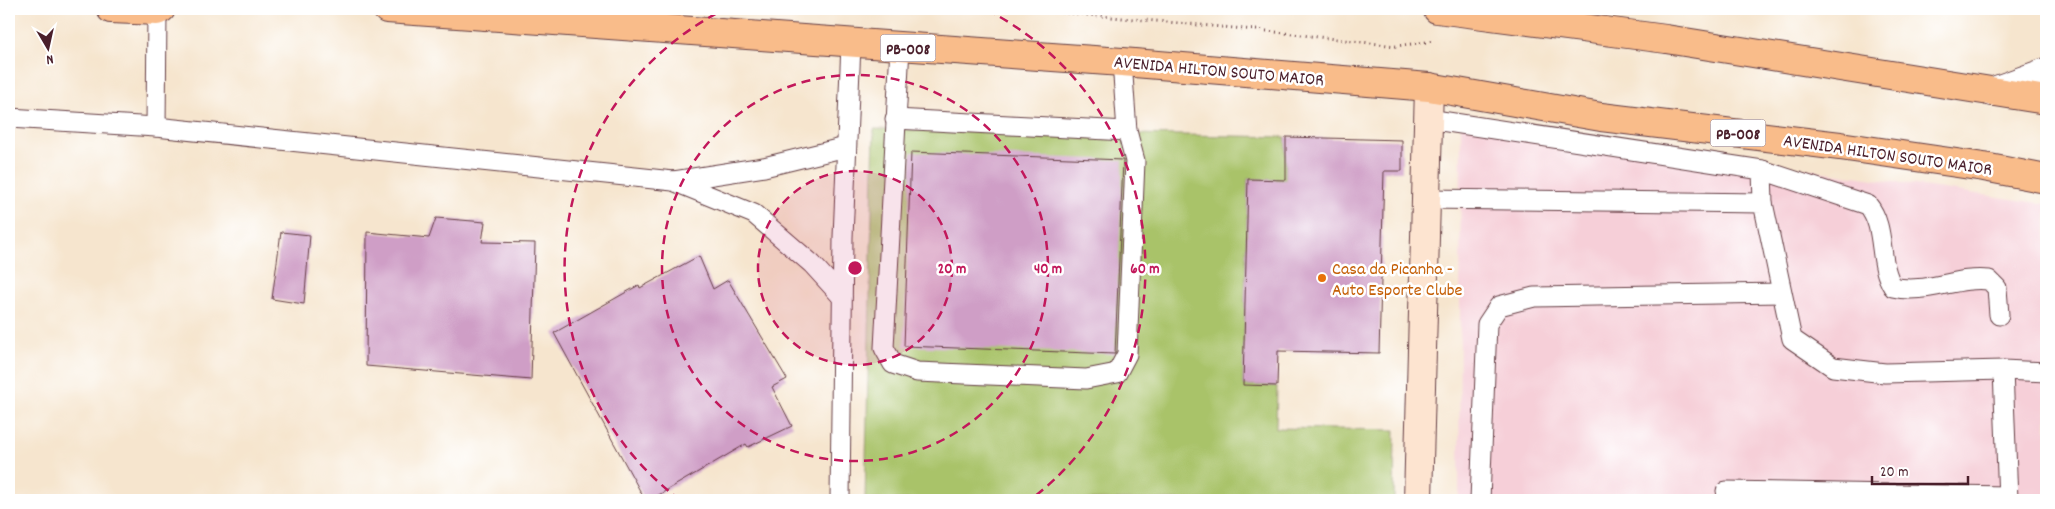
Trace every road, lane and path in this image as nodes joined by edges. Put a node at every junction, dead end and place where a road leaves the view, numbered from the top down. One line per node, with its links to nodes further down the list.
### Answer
1 (111, 9): 5 (main road)
2 (387, 9): 7 (main road, AVENIDA HILTON SOUTO MAIOR / PB-008)
3 (1022, 9): 6 (path)
4 (1437, 9): 12 (main road)
5 (159, 10): 17 (lane)
6 (1267, 31)
7 (850, 44): 8 (main road, AVENIDA HILTON SOUTO MAIOR / PB-008); 19 (lane)
8 (900, 47): 9 (main road, AVENIDA HILTON SOUTO MAIOR / PB-008); 15 (lane)
9 (1122, 62): 11 (main road, AVENIDA HILTON SOUTO MAIOR / PB-008); 18 (lane)
10 (2046, 72): 12 (street)
11 (1429, 87): 16 (main road); 21 (main road, AVENIDA HILTON SOUTO MAIOR / PB-008)
12 (1992, 92): 13 (main road)
13 (2046, 100)
14 (9, 118): 17 (lane)
15 (896, 119): 18 (lane); 18 (lane)
16 (1428, 119): 20 (lane); 23 (main road)
17 (156, 127): 22 (lane)
18 (1127, 131)
19 (846, 147): 22 (lane); 26 (lane)
20 (1762, 170): 24 (lane); 27 (lane)
21 (2046, 179)
22 (673, 181): 26 (lane)
23 (1426, 199): 24 (lane); 33 (main road)
24 (1763, 204): 25 (lane)
25 (1782, 294): 28 (lane); 34 (lane)
26 (842, 298): 32 (lane)
27 (1999, 315)
28 (2003, 370): 29 (lane); 31 (lane)
29 (2046, 372)
30 (1726, 491): 31 (lane)
31 (2008, 498)
32 (840, 500)
33 (1418, 500)
34 (1480, 500)

